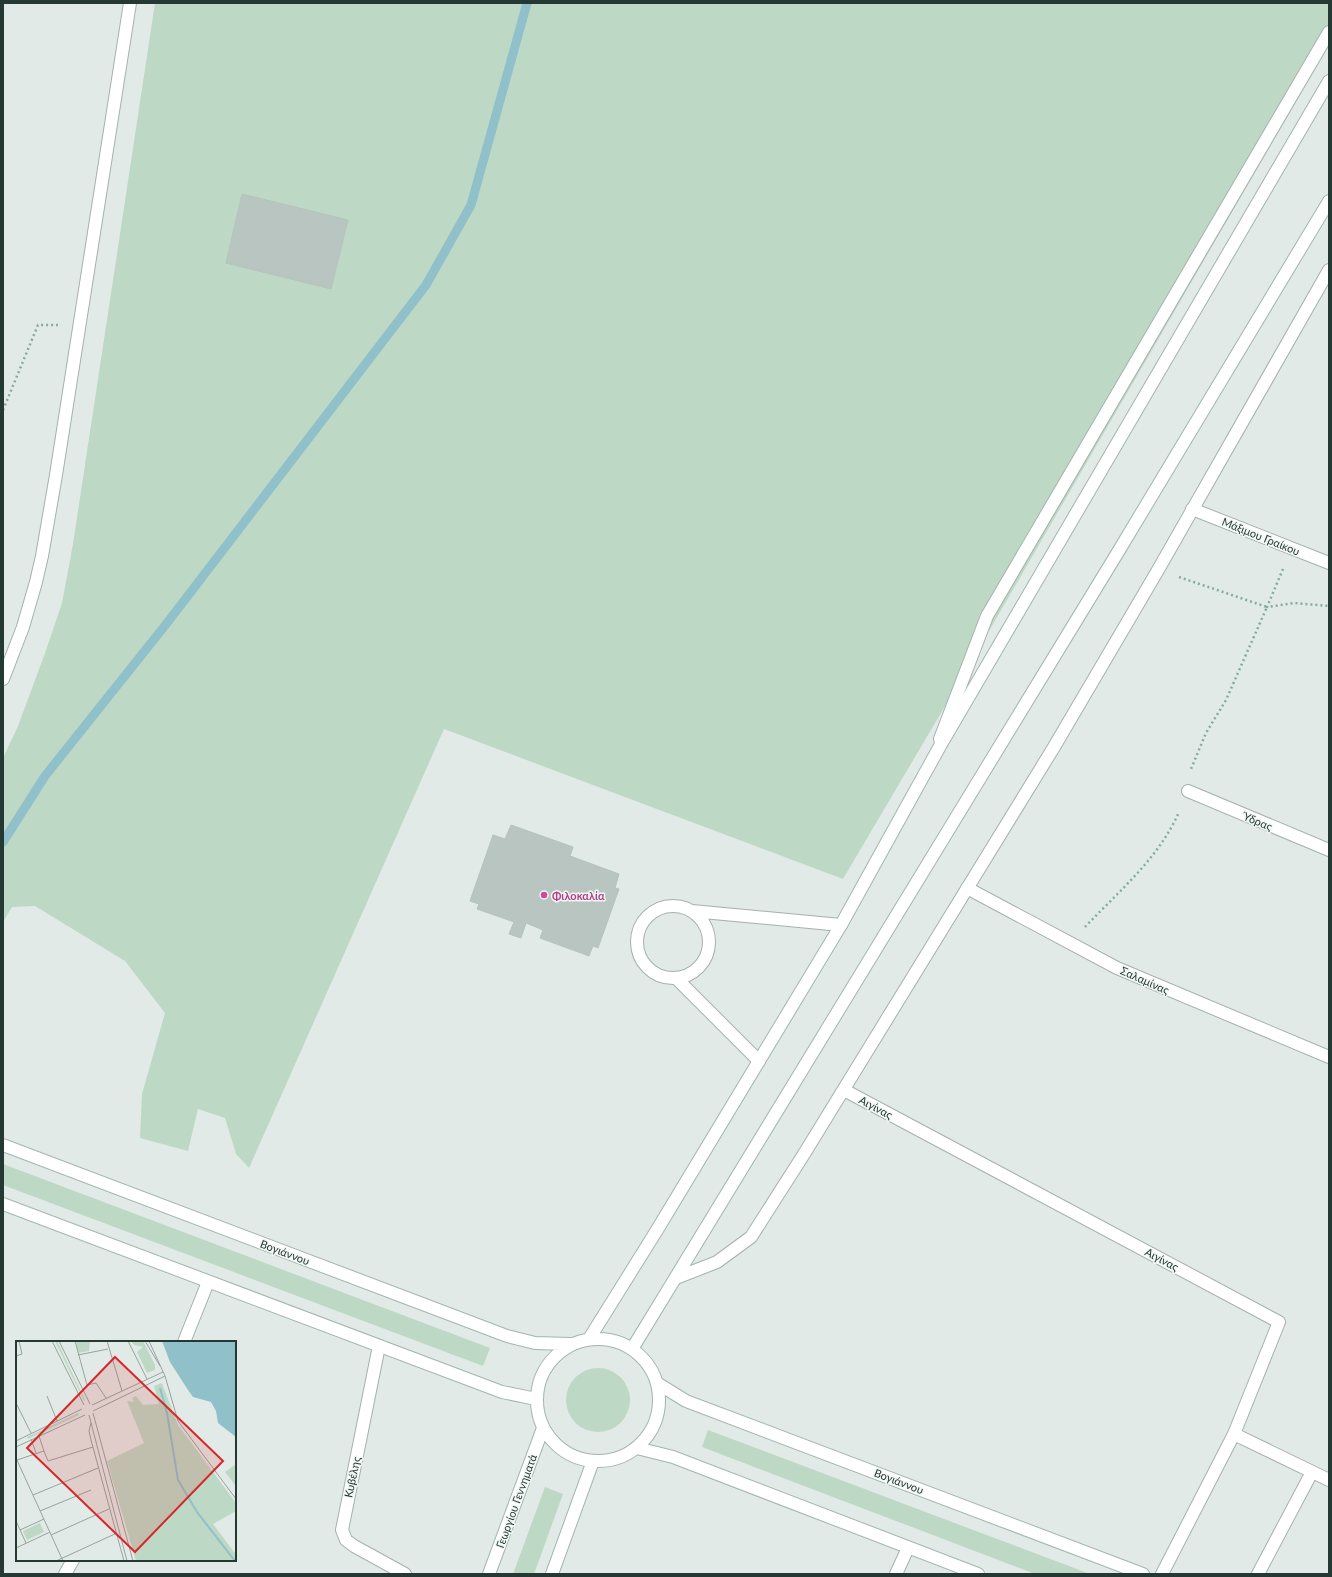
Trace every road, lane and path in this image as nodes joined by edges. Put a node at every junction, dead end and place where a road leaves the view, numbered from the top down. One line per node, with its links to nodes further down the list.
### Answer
1 (130, 3): 6 (street)
2 (1329, 32): 15 (street)
3 (1329, 82): 15 (street)
4 (1329, 201): 28 (street)
5 (1328, 274): 8 (street)
6 (79, 325): 7 (path); 14 (street)
7 (3, 410)
8 (1192, 509): 9 (street, Μάξιμου Γραίκου); 11 (street)
9 (1291, 548): 10 (street, Μάξιμου Γραίκου); 13 (path)
10 (1329, 563)
11 (1158, 570): 13 (path); 18 (street)
12 (1329, 606): 13 (path)
13 (1267, 607): 16 (path)
14 (3, 679)
15 (932, 760): 20 (street)
16 (1188, 791): 17 (street, Ύδρας); 21 (path)
17 (1329, 850)
18 (968, 888): 21 (street, Σαλαμίνας); 25 (street)
19 (692, 911): 20 (street); 22 (street); 22 (street)
20 (841, 925): 24 (street)
21 (1070, 943): 23 (street, Σαλαμίνας)
22 (676, 978): 24 (street)
23 (1329, 1057)
24 (759, 1061): 30 (street)
25 (844, 1090): 28 (street); 38 (street, Αιγίνας)
26 (3, 1145): 32 (street, Βογιάννου)
27 (3, 1204): 29 (street)
28 (676, 1278): 34 (street)
29 (208, 1282): 31 (street); 33 (street)
30 (589, 1338): 32 (street, Βογιάννου); 34 (street, Βογιάννου)
31 (184, 1341)
32 (570, 1344): 36 (street, Βογιάννου)
33 (379, 1346): 36 (street); 46 (street, Κυβέλης)
34 (632, 1349): 35 (street, Βογιάννου)
35 (657, 1383): 39 (street, Βογιάννου); 51 (street, Βογιάννου)
36 (536, 1399): 37 (street, Βογιάννου)
37 (543, 1428): 40 (street, Βογιάννου); 47 (street, Γεωργίου Γεννηματά)
38 (1234, 1434): 41 (street); 52 (street)
39 (637, 1448): 40 (street, Βογιάννου); 43 (street)
40 (593, 1461): 48 (street)
41 (1312, 1472): 42 (street); 53 (street)
42 (1329, 1480)
43 (908, 1548): 49 (street); 50 (street)
44 (72, 1561): 45 (street)
45 (65, 1574)
46 (406, 1574)
47 (489, 1574)
48 (552, 1574)
49 (896, 1574)
50 (978, 1574)
51 (1143, 1574)
52 (1162, 1574)
53 (1258, 1574)

